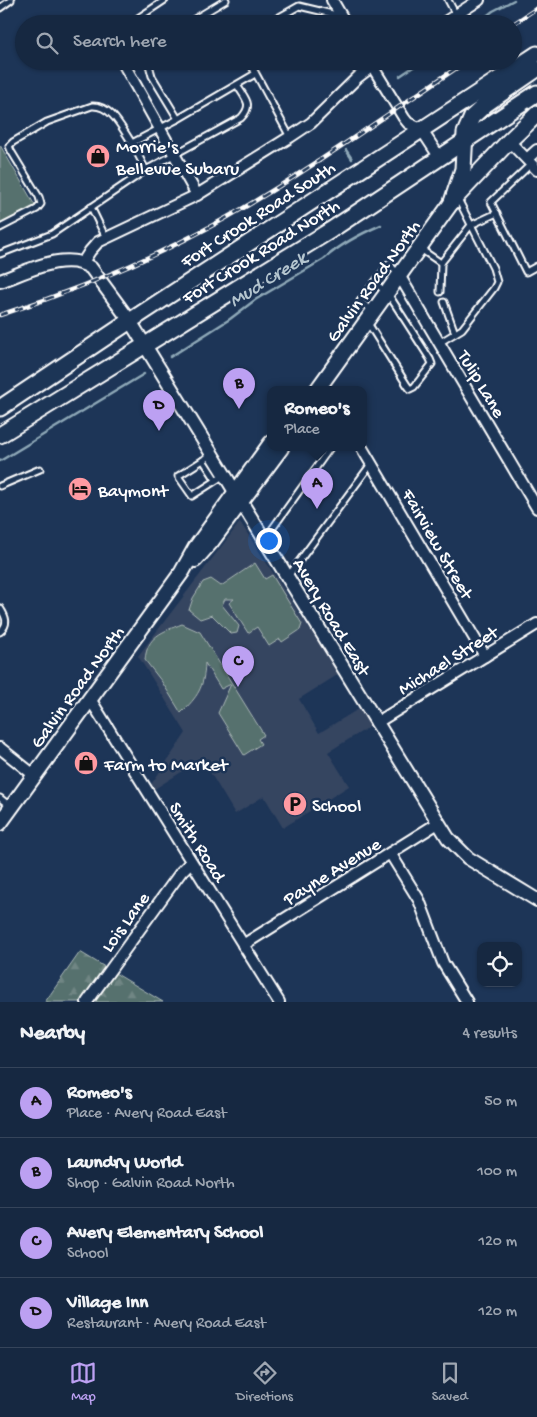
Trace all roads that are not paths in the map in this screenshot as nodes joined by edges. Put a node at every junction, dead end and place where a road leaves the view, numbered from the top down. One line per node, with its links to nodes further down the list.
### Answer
1 (11, 0): 7 (lane)
2 (165, 0): 8 (lane)
3 (226, 0): 9 (lane)
4 (448, 0): 13 (lane)
5 (479, 0): 13 (street)
6 (334, 1): 12 (street)
7 (0, 8)
8 (142, 15)
9 (201, 15)
10 (283, 15): 11 (lane)
11 (328, 15)
12 (341, 15)
13 (456, 15)
14 (537, 54): 15 (main road, Fort Crook Road South)
15 (522, 64)
16 (537, 69): 32 (main road)
17 (127, 70): 28 (street)
18 (150, 70): 27 (lane)
19 (253, 70): 23 (lane)
20 (366, 70): 30 (street)
21 (377, 70): 29 (street)
22 (512, 70): 29 (main road, Fort Crook Road South)
23 (255, 74): 24 (lane); 30 (lane)
24 (237, 85): 27 (lane); 35 (lane)
25 (537, 93): 32 (main road, Fort Crook Road North)
26 (537, 114): 31 (main road)
27 (178, 119): 28 (lane)
28 (160, 128): 33 (lane); 35 (street)
29 (421, 129): 36 (street); 58 (main road, Fort Crook Road South)
30 (290, 137): 39 (street)
31 (509, 141): 37 (street); 40 (main road)
32 (464, 142): 36 (main road, Fort Crook Road North); 40 (main road)
33 (132, 143): 38 (lane); 44 (lane)
34 (537, 150): 37 (street)
35 (174, 154): 38 (lane); 39 (street)
36 (440, 158): 61 (main road, Fort Crook Road North)
37 (532, 164): 42 (lane)
38 (146, 170): 41 (lane)
39 (197, 195): 45 (street)
40 (454, 199): 43 (lane); 46 (main road, Galvin Road North)
41 (91, 206): 45 (lane); 47 (lane)
42 (497, 213): 43 (lane); 50 (lane)
43 (472, 225): 49 (lane); 59 (lane)
44 (0, 228)
45 (106, 238): 48 (street)
46 (419, 248): 49 (lane); 51 (main road, Galvin Road North)
47 (0, 254)
48 (83, 262): 52 (street); 58 (street, Avery Road East)
49 (442, 263): 55 (lane)
50 (537, 266)
51 (399, 275): 53 (lane); 54 (main road, Galvin Road North); 60 (street, Tulip Lane)
52 (0, 281)
53 (374, 283): 54 (lane); 57 (lane)
54 (387, 292): 57 (main road, Galvin Road North); 57 (lane)
55 (440, 292)
56 (444, 302): 59 (lane)
57 (370, 316): 62 (main road, Galvin Road North)
58 (130, 321): 61 (street, Avery Road East); 63 (main road, Fort Crook Road South)
59 (455, 333): 60 (lane)
60 (439, 343): 75 (street, Tulip Lane)
61 (145, 346): 64 (main road, Fort Crook Road North); 69 (street, Avery Road East)
62 (321, 386)
63 (0, 408)
64 (0, 435)
65 (267, 449): 74 (main road, Galvin Road North)
66 (278, 451): 74 (main road, Galvin Road North)
67 (328, 451): 76 (lane)
68 (364, 451): 70 (street, Fairview Street)
69 (208, 457): 72 (street, Avery Road East); 72 (lane)
70 (372, 463): 77 (lane); 81 (street, Fairview Street)
71 (40, 469): 73 (lane)
72 (221, 478): 74 (street, Avery Road East)
73 (0, 486)
74 (238, 496): 76 (street, Avery Road East); 82 (main road, Galvin Road North)
75 (537, 508)
76 (264, 540): 77 (street, Avery Road East)
77 (287, 578): 83 (street, Avery Road East)
78 (0, 608): 80 (lane)
79 (537, 624): 81 (street, Michael Street)
80 (0, 632)
81 (485, 656): 83 (street, Michael Street)
82 (90, 699): 85 (main road, Galvin Road North); 91 (street, Smith Road)
83 (376, 724): 89 (street, Avery Road East)
84 (0, 748): 85 (street)
85 (34, 775): 87 (main road, Galvin Road North)
86 (0, 798): 87 (lane)
87 (11, 807): 88 (main road, Galvin Road North)
88 (0, 823)
89 (438, 823): 90 (street, Payne Avenue); 92 (street, Avery Road East)
90 (390, 853): 93 (street, Payne Avenue); 96 (street)
91 (191, 862): 93 (street, Smith Road); 94 (street, Lois Lane)
92 (537, 900)
93 (243, 945): 95 (street, Smith Road)
94 (87, 1002)
95 (279, 1002)
96 (467, 1002)

